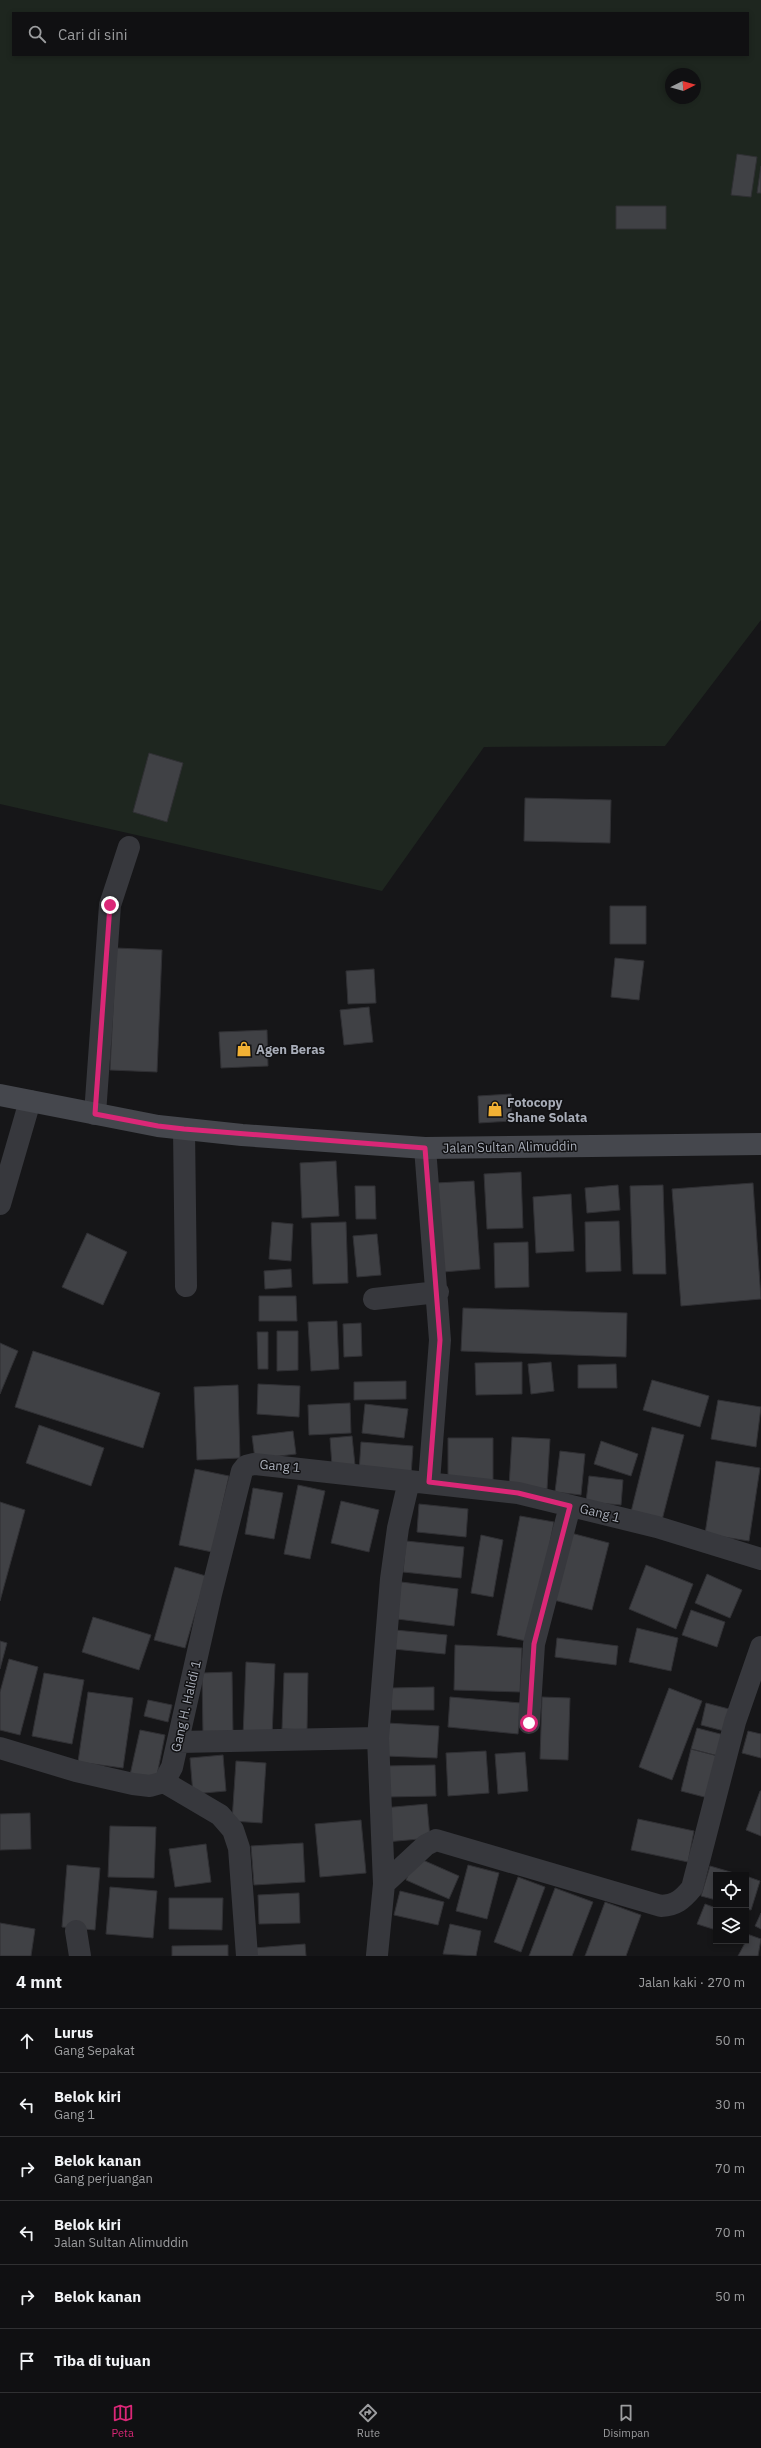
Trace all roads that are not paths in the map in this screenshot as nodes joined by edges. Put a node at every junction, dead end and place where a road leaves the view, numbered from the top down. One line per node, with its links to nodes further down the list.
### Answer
1 (129, 847): 4 (street)
2 (0, 1095): 3 (main road, Jalan Sultan Alimuddin)
3 (30, 1101): 4 (main road, Jalan Sultan Alimuddin); 8 (street)
4 (95, 1114): 5 (main road, Jalan Sultan Alimuddin)
5 (184, 1129): 7 (main road, Jalan Sultan Alimuddin); 9 (street)
6 (761, 1144): 7 (main road, Jalan Sultan Alimuddin)
7 (425, 1148): 10 (street)
8 (0, 1204)
9 (186, 1286)
10 (438, 1292): 11 (street); 13 (street)
11 (374, 1299)
12 (246, 1466): 13 (street, Gang 1); 20 (street, Gang H. Halidi 1)
13 (419, 1482): 14 (street, Gang 1); 19 (street)
14 (570, 1506): 15 (street, Gang 1); 18 (street)
15 (761, 1559)
16 (761, 1647): 17 (street)
17 (752, 1701): 23 (street)
18 (529, 1723)
19 (378, 1738): 20 (street); 23 (street)
20 (178, 1742): 22 (street, Gang H. Halidi 1)
21 (0, 1748): 22 (street)
22 (164, 1782): 27 (street)
23 (384, 1884): 25 (street)
24 (76, 1931): 26 (street)
25 (378, 1955)
26 (80, 1956)
27 (247, 1956)

